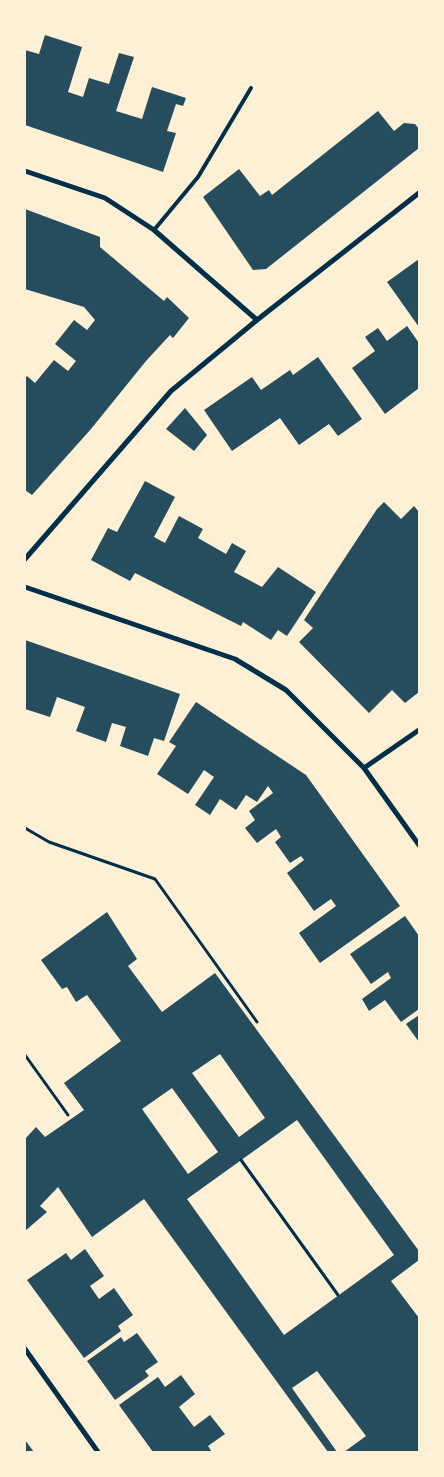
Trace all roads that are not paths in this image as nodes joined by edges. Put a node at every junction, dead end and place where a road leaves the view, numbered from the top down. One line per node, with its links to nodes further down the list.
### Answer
1 (251, 88): 4 (lane)
2 (25, 171): 4 (street)
3 (419, 193): 5 (street)
4 (154, 230): 5 (street)
5 (257, 320): 6 (street)
6 (25, 559)
7 (25, 588): 9 (street)
8 (419, 730): 9 (street)
9 (364, 768): 10 (street)
10 (419, 845)
11 (25, 1349): 12 (street)
12 (98, 1452)

